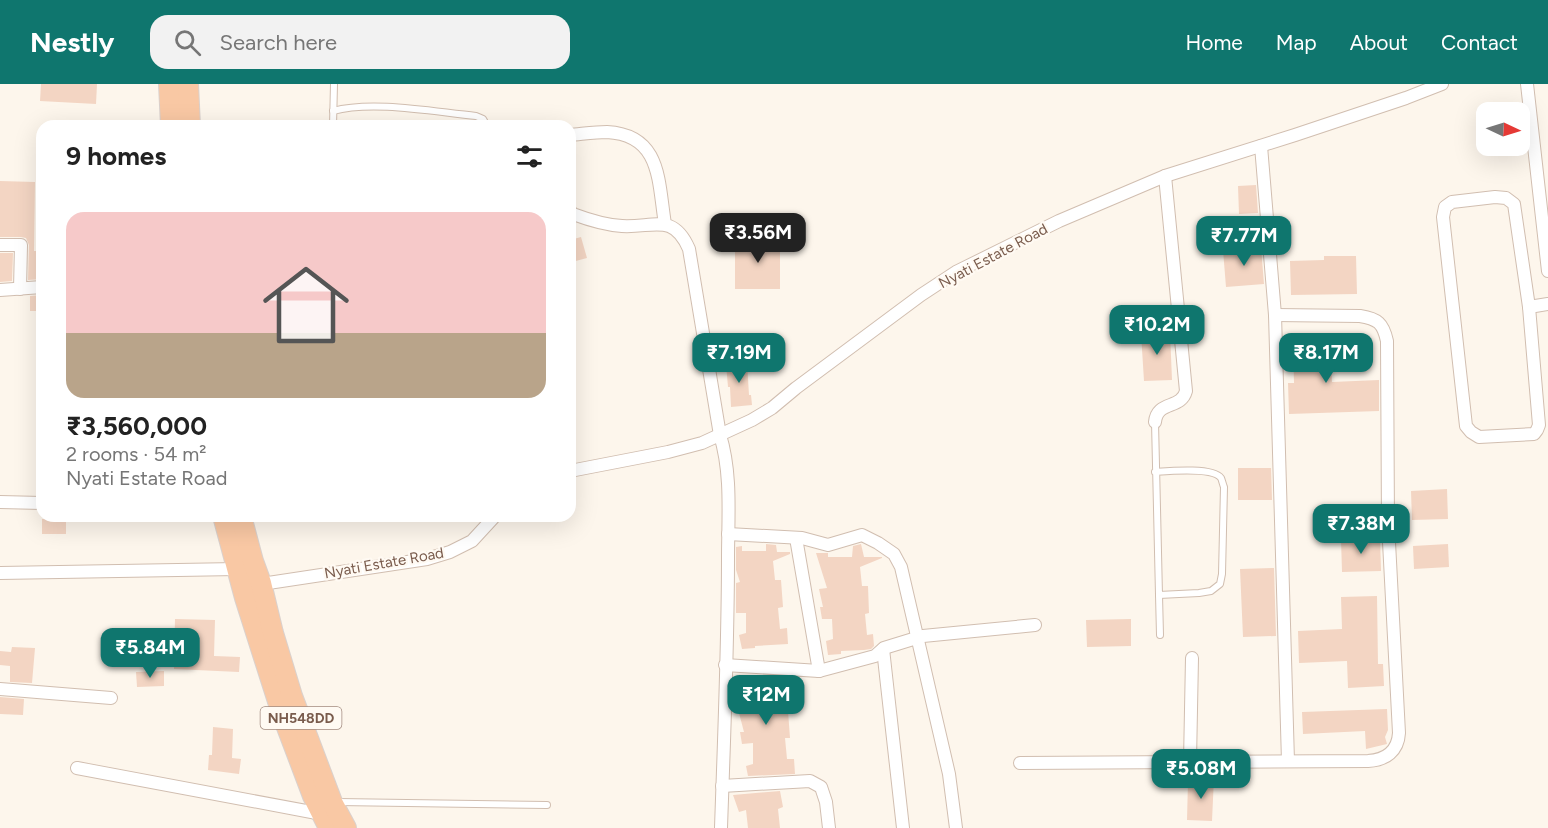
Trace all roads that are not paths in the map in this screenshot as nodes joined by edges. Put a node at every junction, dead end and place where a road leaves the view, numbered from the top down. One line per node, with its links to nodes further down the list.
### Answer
1 (169, 84): 7 (highway)
2 (188, 84): 8 (highway)
3 (334, 84): 6 (lane)
4 (1442, 84): 12 (street, Nyati Estate Road)
5 (1527, 84): 17 (street)
6 (333, 111): 9 (lane); 10 (lane)
7 (171, 120)
8 (190, 120)
9 (333, 120)
10 (484, 120)
11 (576, 135): 15 (street)
12 (1261, 146): 13 (street, Nyati Estate Road); 23 (street)
13 (1165, 176): 24 (street); 25 (street, Nyati Estate Road)
14 (576, 214): 15 (street)
15 (665, 224): 25 (street)
16 (0, 245): 19 (street)
17 (1548, 271)
18 (36, 288): 19 (street)
19 (20, 289): 20 (street)
20 (0, 290)
21 (1548, 304): 22 (street)
22 (1529, 307): 22 (street)
23 (1275, 315): 48 (street); 48 (street)
24 (1155, 422): 27 (lane)
25 (720, 435): 26 (street, Nyati Estate Road); 33 (street)
26 (576, 470)
27 (1155, 471): 37 (lane); 37 (lane)
28 (0, 502): 29 (street)
29 (36, 503)
30 (225, 522): 36 (highway, NH548DD)
31 (243, 522): 36 (highway, NH548DD)
32 (489, 522): 36 (street, Nyati Estate Road)
33 (728, 534): 34 (street); 43 (street)
34 (796, 538): 40 (street); 44 (street)
35 (0, 573): 36 (street, Nyati Estate Road)
36 (247, 580): 53 (highway, NH548DD)
37 (1159, 595): 39 (lane)
38 (1035, 626): 40 (street)
39 (1160, 635)
40 (918, 638): 41 (street); 58 (street)
41 (883, 649): 44 (street); 57 (street)
42 (1192, 657): 47 (street)
43 (725, 665): 44 (street); 51 (street)
44 (819, 672)
45 (0, 690): 46 (street)
46 (111, 698)
47 (1190, 761): 48 (street); 49 (street)
48 (1288, 761)
49 (1020, 762)
50 (77, 768): 53 (street)
51 (722, 786): 55 (street); 56 (street)
52 (547, 805): 53 (lane)
53 (328, 815): 54 (highway, NH548DD)
54 (346, 828)
55 (721, 828)
56 (829, 828)
57 (903, 828)
58 (956, 828)

